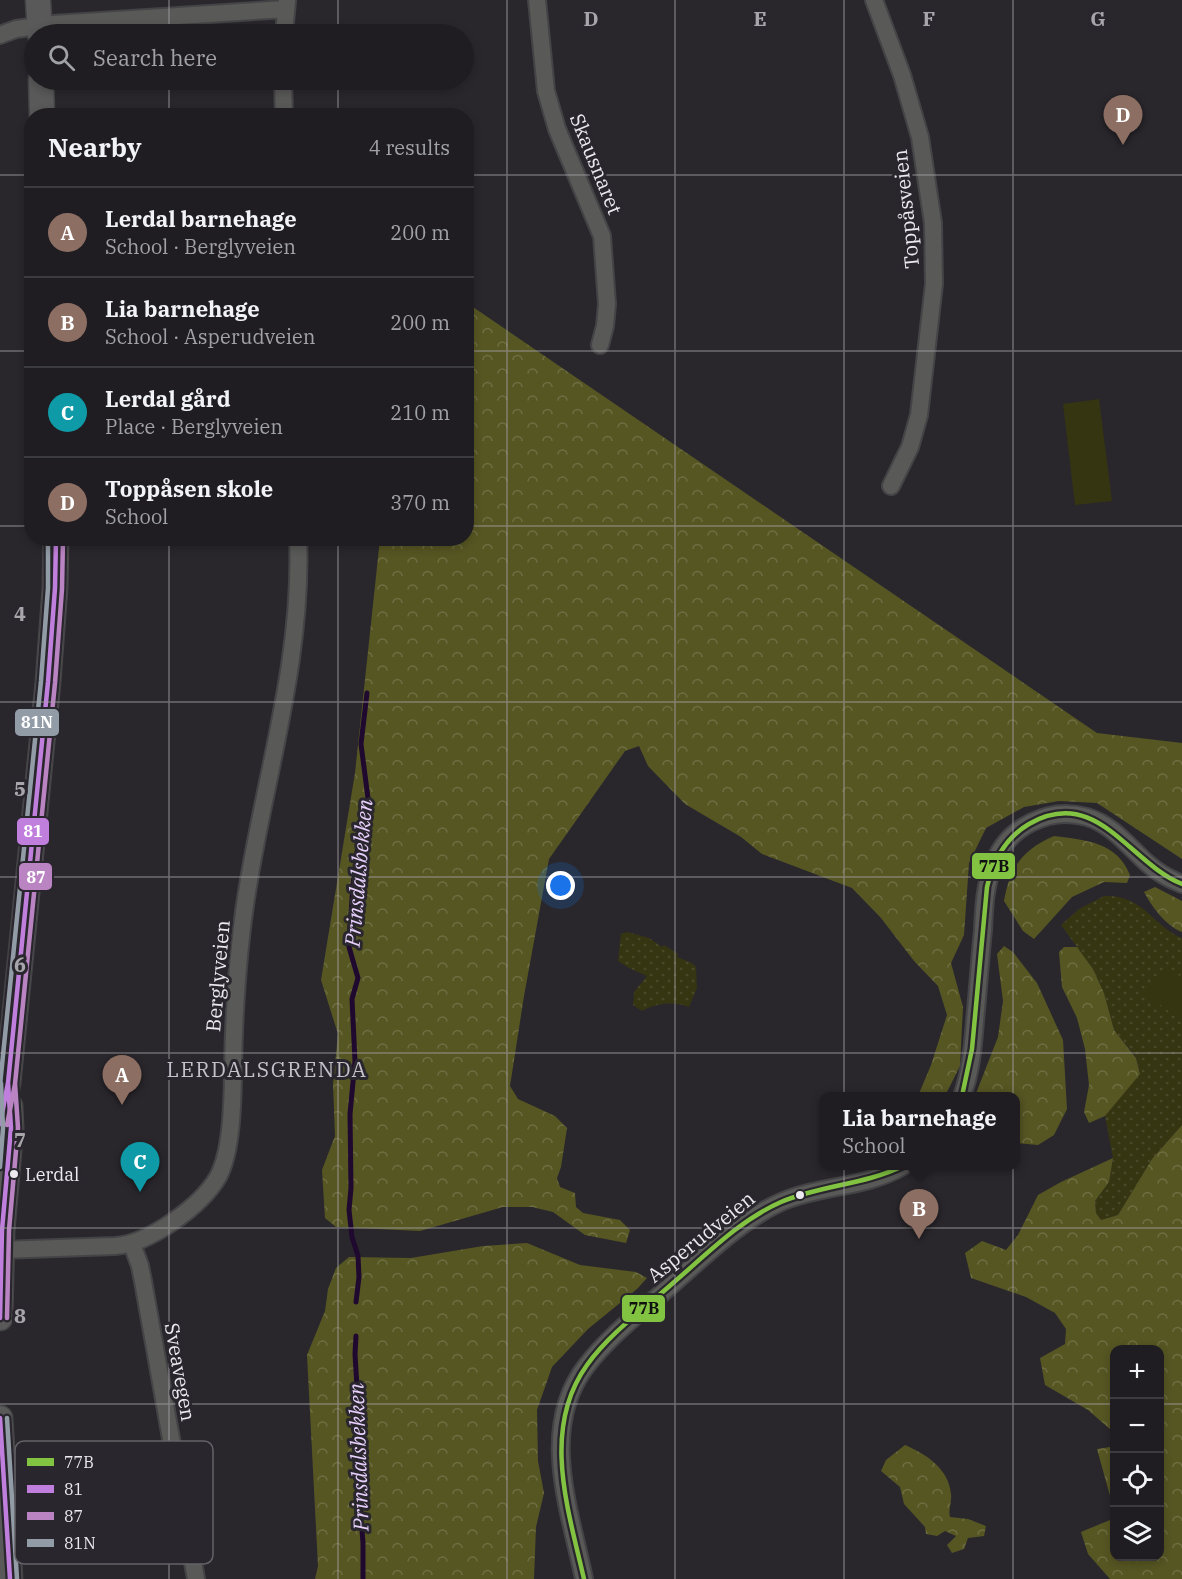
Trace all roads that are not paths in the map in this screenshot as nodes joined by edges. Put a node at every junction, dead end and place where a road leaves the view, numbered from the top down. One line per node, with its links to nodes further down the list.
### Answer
1 (38, 0): 5 (main road)
2 (537, 0): 14 (street, Skausnaret)
3 (874, 0): 15 (street, Toppåsveien)
4 (287, 5): 6 (street); 7 (street)
5 (39, 24)
6 (97, 24)
7 (285, 24)
8 (24, 29): 9 (street)
9 (0, 35)
10 (41, 90): 12 (main road)
11 (283, 90): 13 (street)
12 (42, 108)
13 (284, 108)
14 (600, 345)
15 (891, 486)
16 (56, 546): 19 (main road)
17 (298, 546): 23 (street, Berglyveien)
18 (1182, 884): 20 (street)
19 (8, 1083): 21 (main road); 24 (main road)
20 (963, 1092)
21 (0, 1124)
22 (893, 1170): 31 (street, Asperudveien)
23 (132, 1244): 24 (street, Berglyveien); 27 (street, Sveavegen)
24 (1, 1250): 25 (main road)
25 (0, 1318)
26 (0, 1418): 29 (main road)
27 (171, 1441)
28 (193, 1564): 30 (street, Sveavegen)
29 (10, 1579)
30 (196, 1579)
31 (584, 1579)

